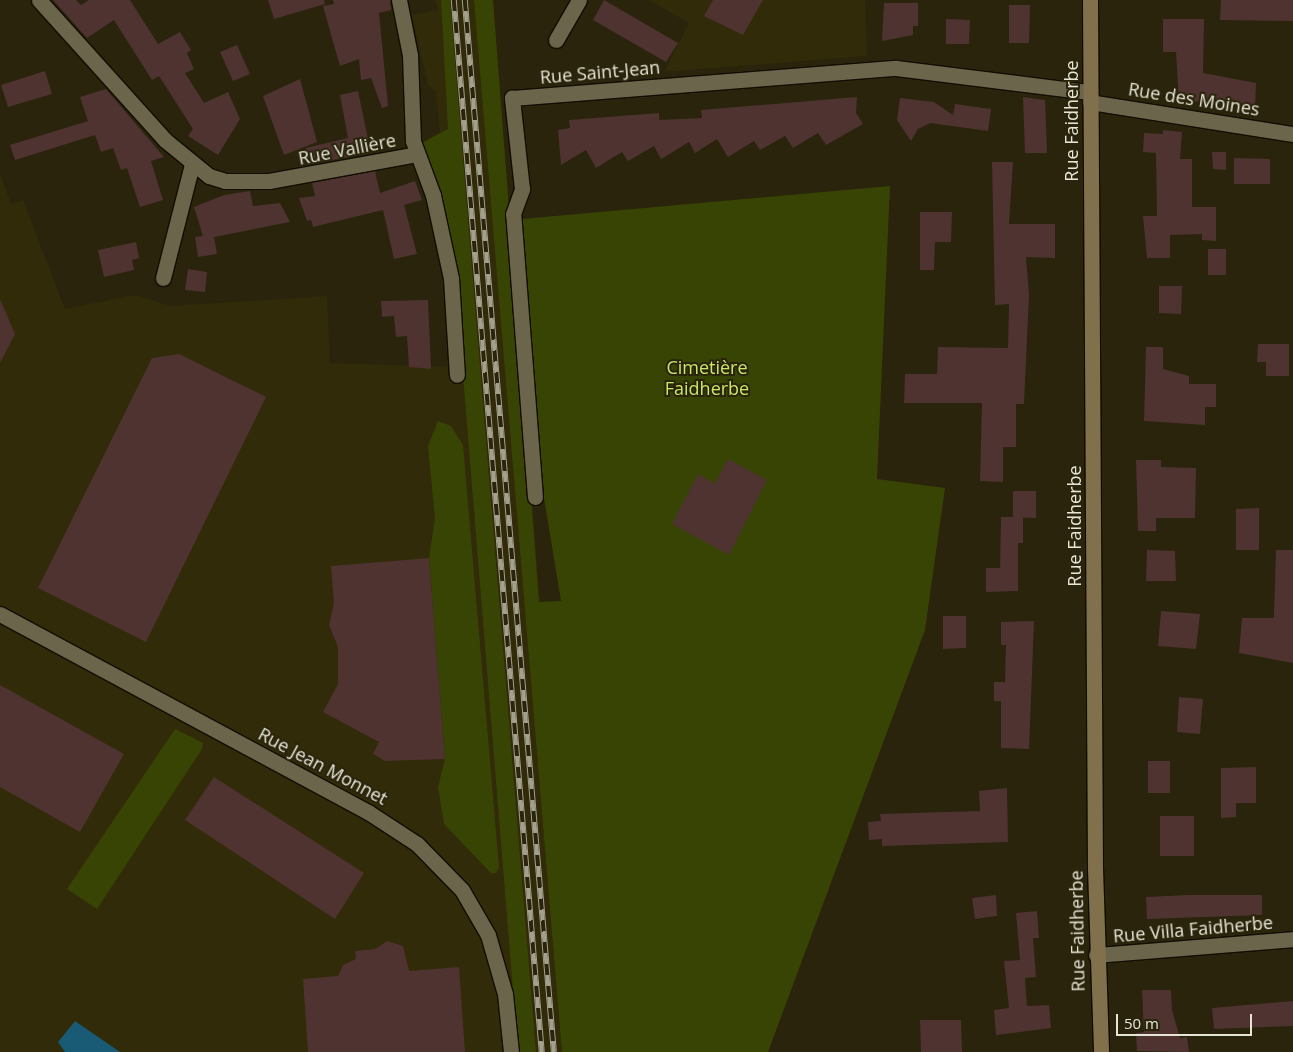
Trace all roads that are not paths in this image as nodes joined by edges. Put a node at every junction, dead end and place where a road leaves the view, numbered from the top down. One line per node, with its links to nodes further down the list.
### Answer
1 (38, 0): 9 (street, Rue Vallière)
2 (399, 0): 8 (street, Rue Vallière)
3 (579, 0): 5 (street)
4 (1090, 0): 6 (main road, Rue Faidherbe)
5 (556, 40)
6 (1090, 97): 7 (street, Rue des Moines); 12 (street, Rue Saint-Jean); 15 (main road, Rue Faidherbe)
7 (1293, 134)
8 (417, 154): 9 (street, Rue Vallière); 11 (street)
9 (192, 164): 10 (street)
10 (163, 278)
11 (457, 375)
12 (536, 497)
13 (0, 614): 16 (street, Rue Jean Monnet)
14 (1293, 939): 15 (street, Rue Villa Faidherbe)
15 (1096, 955): 17 (main road, Rue Faidherbe)
16 (511, 1052)
17 (1101, 1052)

